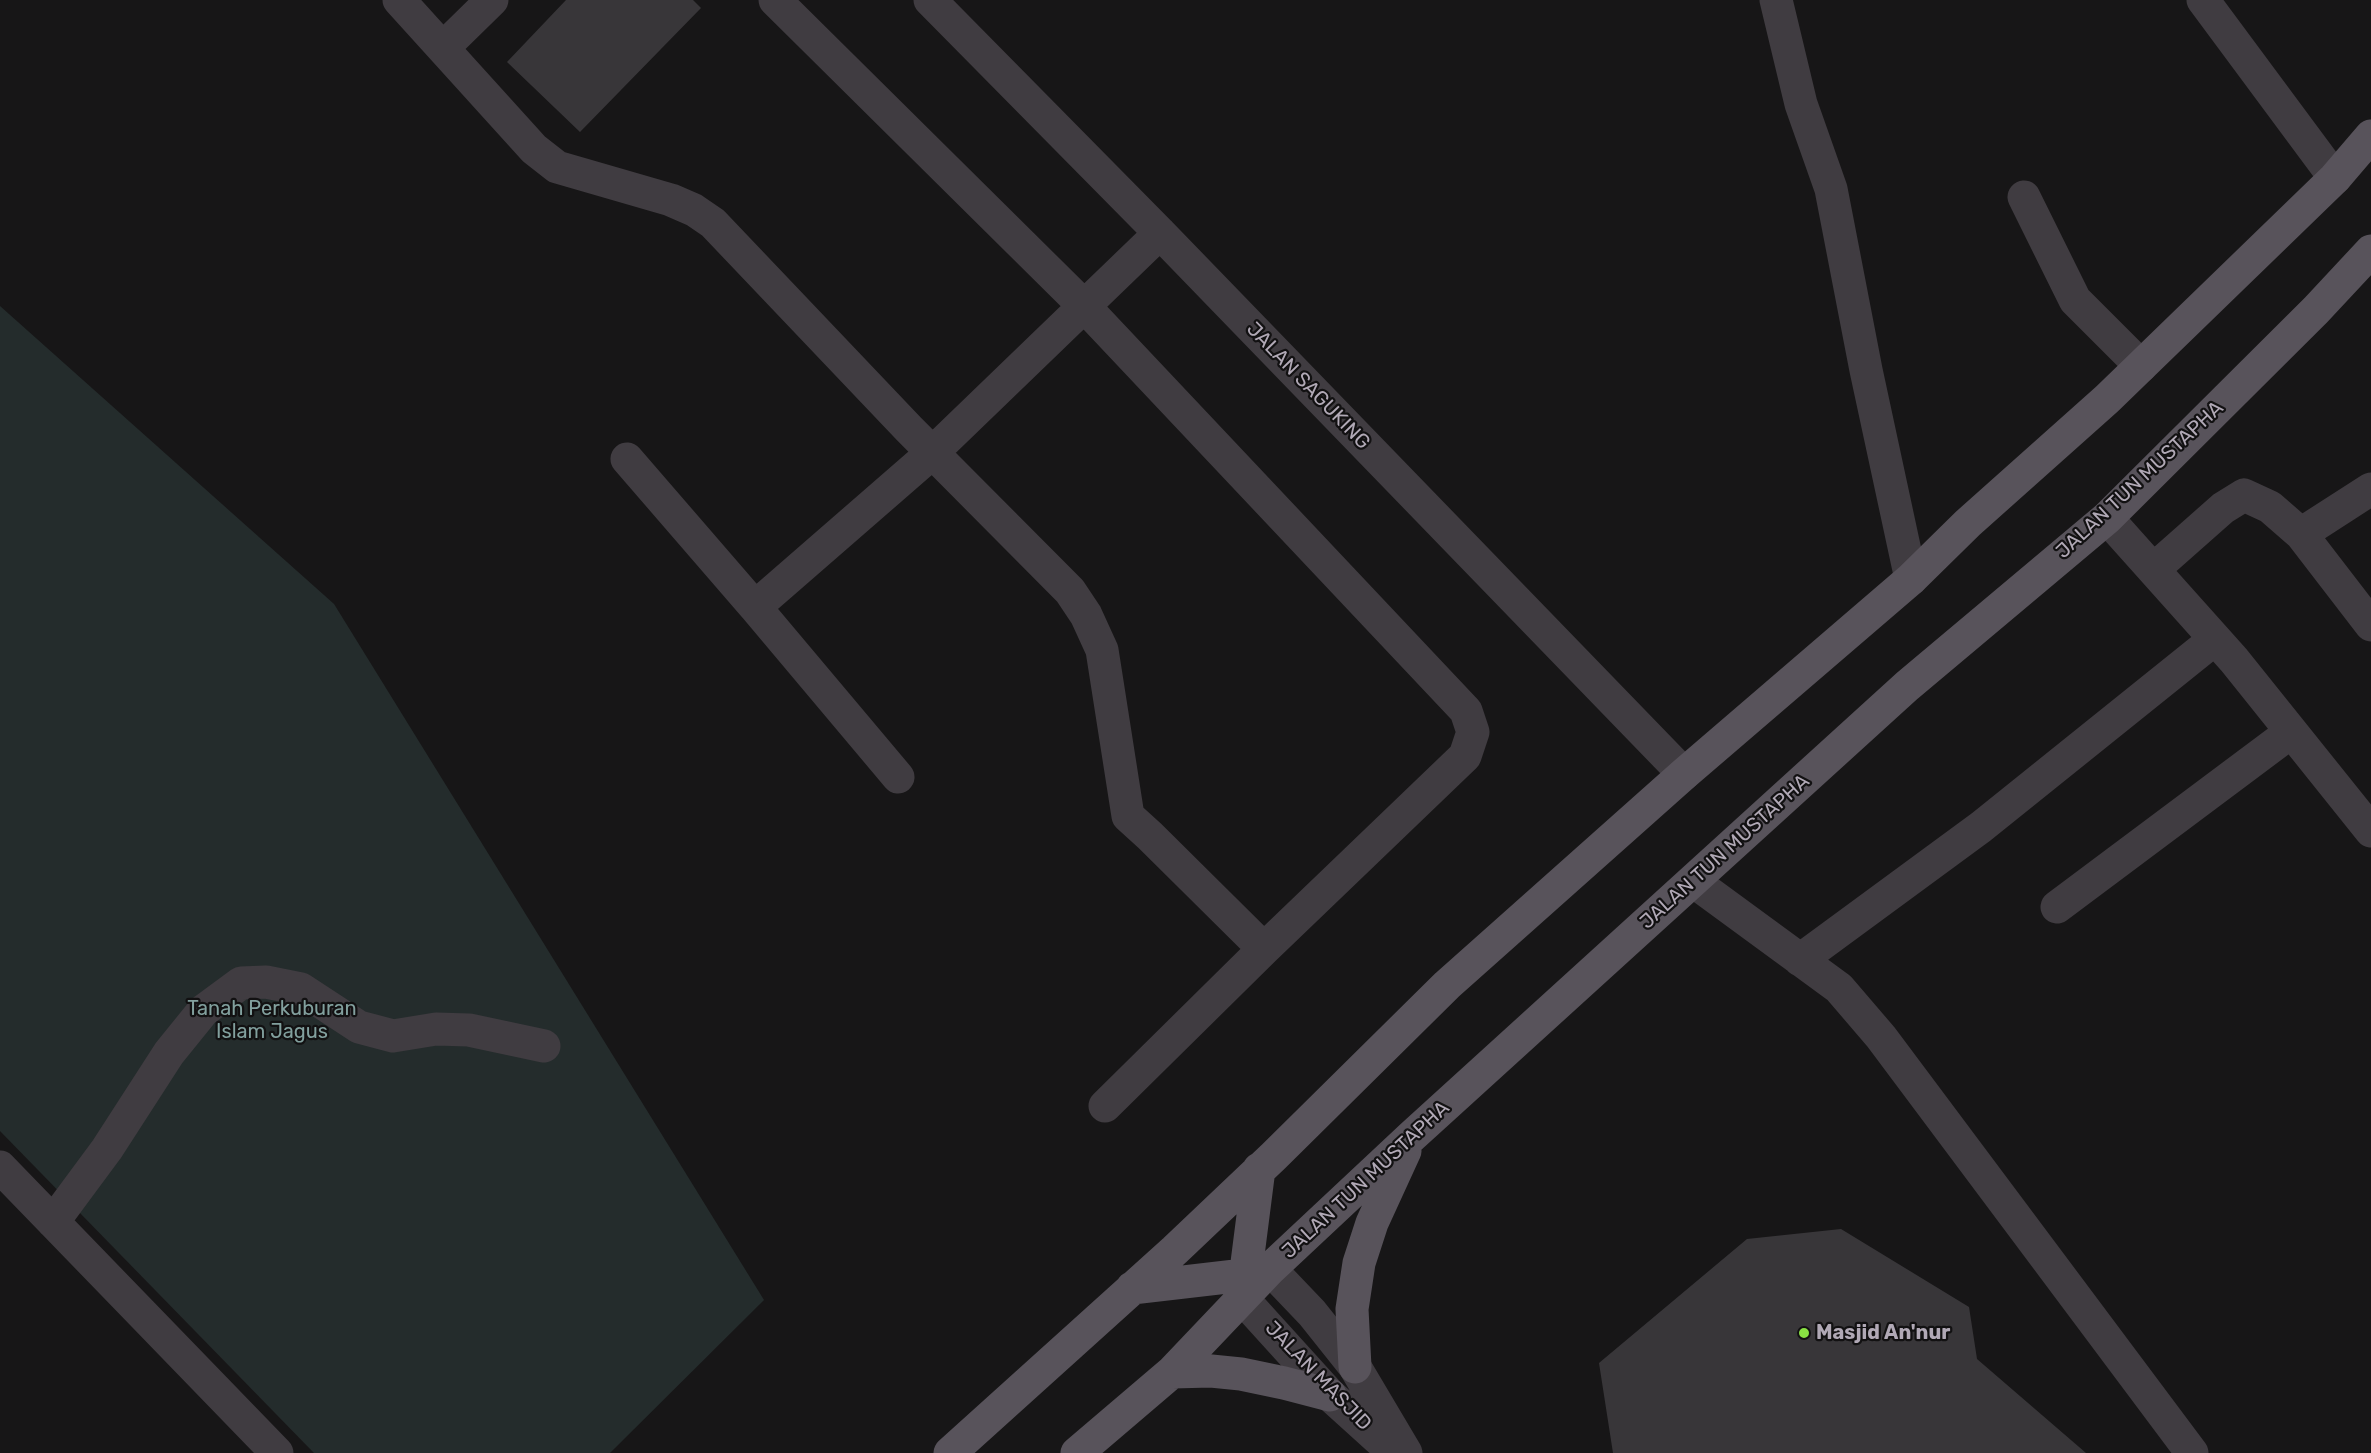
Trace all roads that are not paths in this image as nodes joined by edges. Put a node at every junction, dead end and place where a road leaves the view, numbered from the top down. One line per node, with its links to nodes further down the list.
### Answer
1 (399, 0): 7 (street)
2 (492, 0): 7 (street)
3 (775, 0): 13 (street)
4 (1776, 0): 21 (street)
5 (2203, 0): 9 (street)
6 (932, 1): 11 (street, JALAN SAGUKING)
7 (444, 47): 15 (street)
8 (2371, 136): 9 (main road)
9 (2335, 178): 14 (main road)
10 (2024, 197): 14 (street)
11 (1160, 233): 13 (street); 26 (street, JALAN SAGUKING)
12 (2371, 251): 18 (main road, JALAN TUN MUSTAPHA)
13 (1084, 306): 15 (street); 31 (street)
14 (2141, 366): 21 (main road)
15 (933, 453): 22 (street); 31 (street)
16 (627, 459): 22 (street)
17 (2371, 489): 19 (street)
18 (2107, 518): 20 (street); 29 (main road, JALAN TUN MUSTAPHA)
19 (2301, 534): 20 (street); 23 (street)
20 (2154, 569): 24 (street)
21 (1911, 579): 26 (main road)
22 (755, 607): 27 (street)
23 (2371, 625)
24 (2216, 639): 25 (street); 32 (street)
25 (2291, 732): 28 (street); 30 (street)
26 (1684, 774): 37 (main road)
27 (898, 777)
28 (2371, 831)
29 (1693, 881): 32 (street); 35 (main road, JALAN TUN MUSTAPHA)
30 (2057, 907)
31 (1264, 948): 34 (street)
32 (1800, 960): 49 (street)
33 (544, 1046): 38 (street)
34 (1105, 1106)
35 (1412, 1136): 39 (main road, JALAN TUN MUSTAPHA); 41 (main road)
36 (0, 1167): 38 (street)
37 (1259, 1169): 39 (main road); 40 (main road)
38 (53, 1222): 44 (street)
39 (1252, 1281): 40 (main road); 41 (street, JALAN MASJID); 42 (main road, JALAN TUN MUSTAPHA); 43 (street, JALAN MASJID)
40 (1132, 1288): 45 (main road)
41 (1355, 1367): 48 (street, JALAN MASJID)
42 (1172, 1372): 43 (main road); 46 (main road, JALAN TUN MUSTAPHA)
43 (1330, 1395): 47 (street, JALAN MASJID)
44 (277, 1453)
45 (950, 1453)
46 (1077, 1453)
47 (1395, 1453)
48 (1406, 1453)
49 (2192, 1453)

